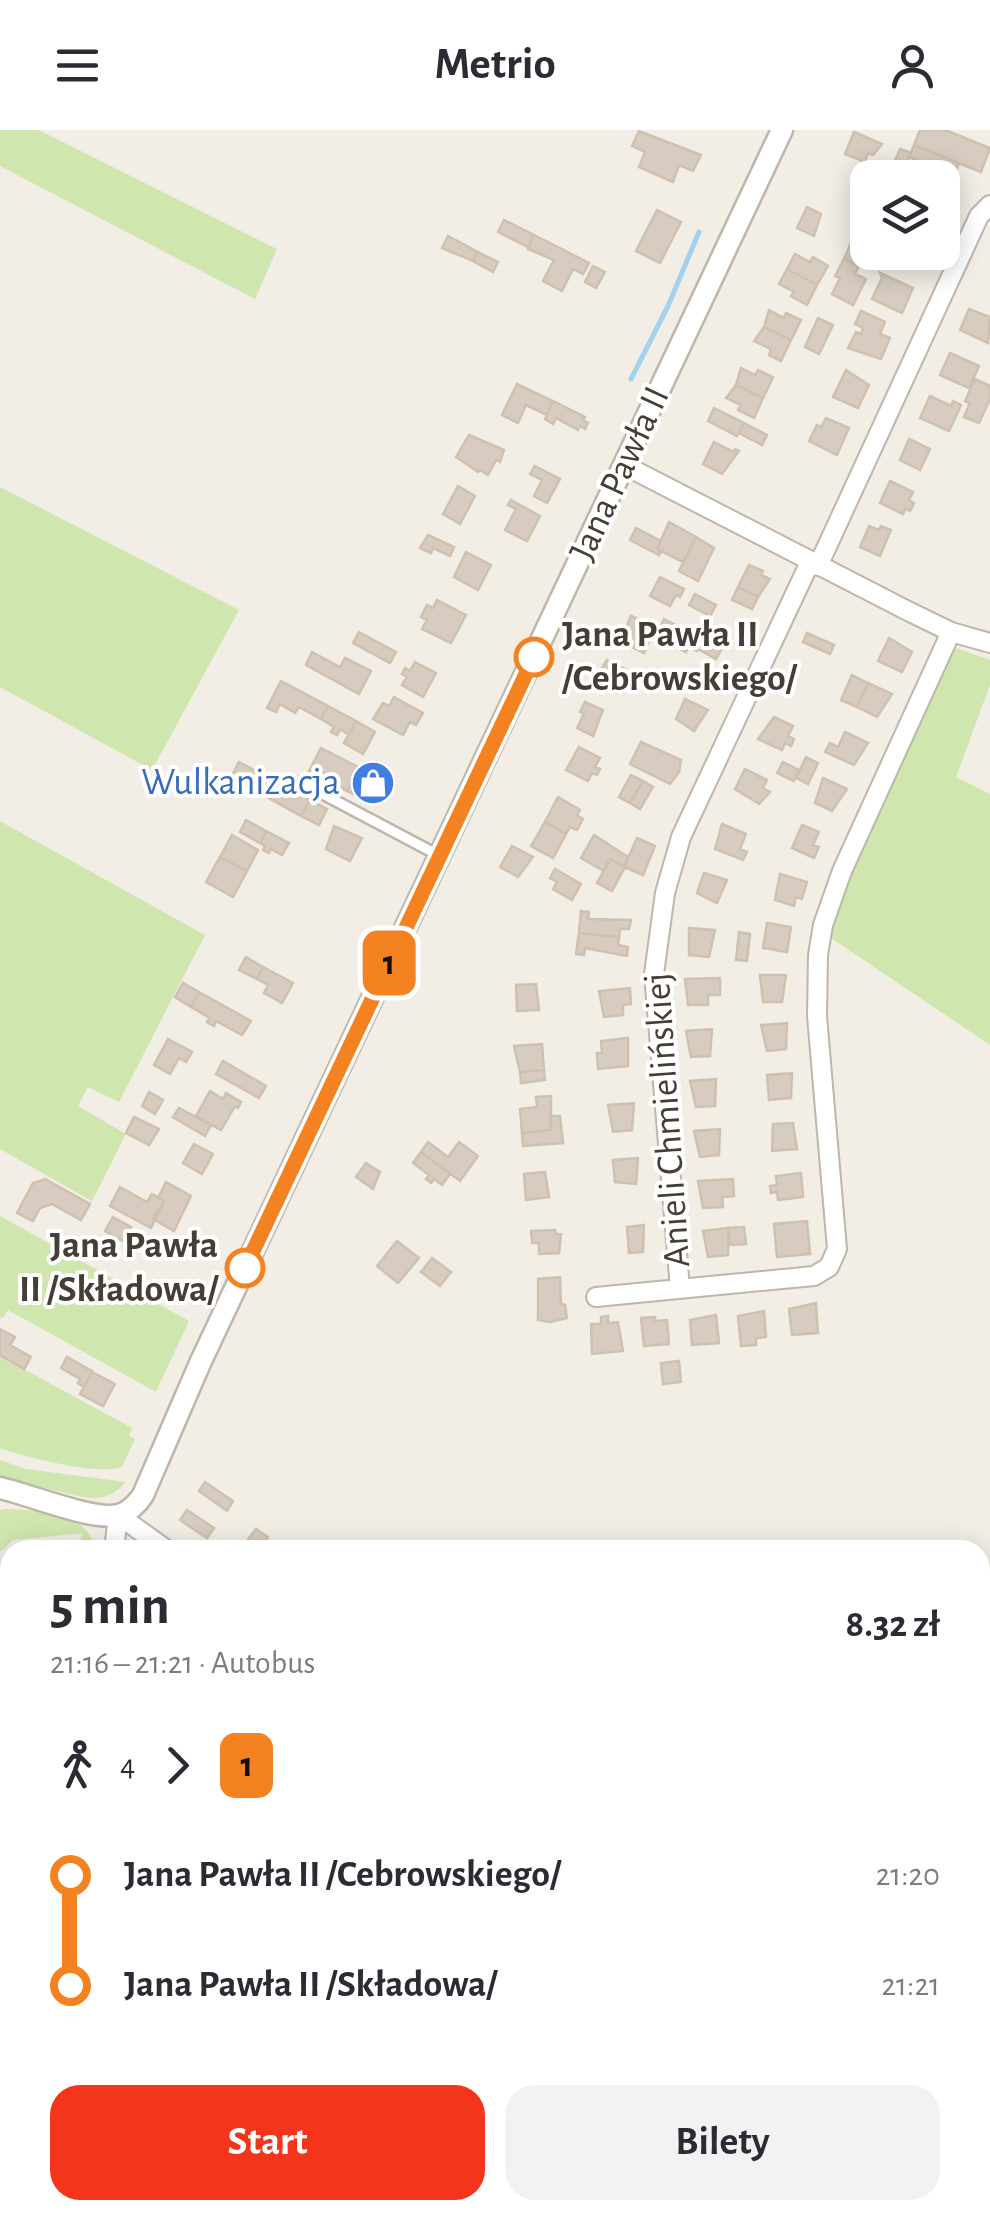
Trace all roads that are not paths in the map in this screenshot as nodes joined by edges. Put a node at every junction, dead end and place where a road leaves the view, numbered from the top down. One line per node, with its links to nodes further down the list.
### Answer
1 (782, 130): 3 (street, Jana Pawła II)
2 (990, 205): 4 (street, Anieli Chmielińskiej)
3 (624, 465): 4 (street); 8 (street, Jana Pawła II)
4 (814, 564): 5 (street); 9 (street, Anieli Chmielińskiej)
5 (951, 632): 6 (street); 9 (street)
6 (990, 643)
7 (300, 782): 8 (lane)
8 (440, 856): 14 (street, Jana Pawła II)
9 (680, 1289): 10 (street)
10 (596, 1297)
11 (0, 1488): 12 (street)
12 (41, 1500): 13 (street); 14 (street)
13 (0, 1502)
14 (118, 1515): 15 (street); 16 (street)
15 (115, 1540)
16 (153, 1540)

